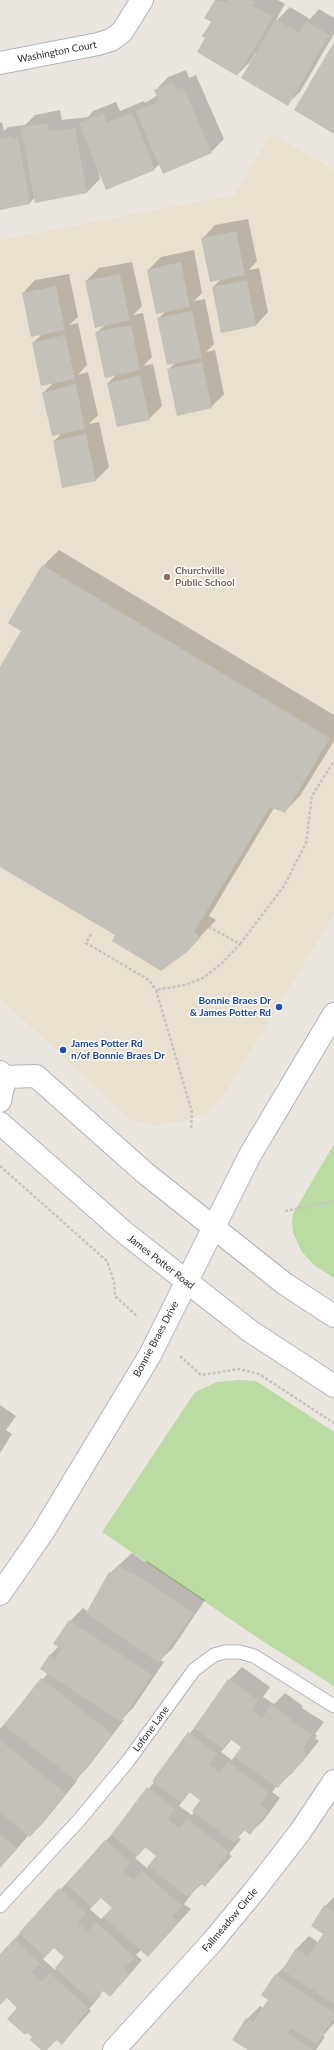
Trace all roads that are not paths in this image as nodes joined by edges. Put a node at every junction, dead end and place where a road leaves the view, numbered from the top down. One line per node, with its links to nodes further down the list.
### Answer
1 (142, 0): 2 (street, Washington Court)
2 (0, 63)
3 (334, 1014): 7 (street, Bonnie Braes Drive)
4 (2, 1074): 5 (street); 7 (street)
5 (0, 1101)
6 (0, 1123): 8 (street, James Potter Road)
7 (214, 1227): 8 (street, Bonnie Braes Drive); 9 (street)
8 (186, 1281): 10 (street, James Potter Road); 11 (street, Bonnie Braes Drive)
9 (334, 1316)
10 (334, 1386)
11 (0, 1594)
12 (334, 1706): 14 (lane, Lofone Lane)
13 (334, 1781): 15 (street, Fallmeadow Circle)
14 (0, 1906)
15 (114, 2050)

